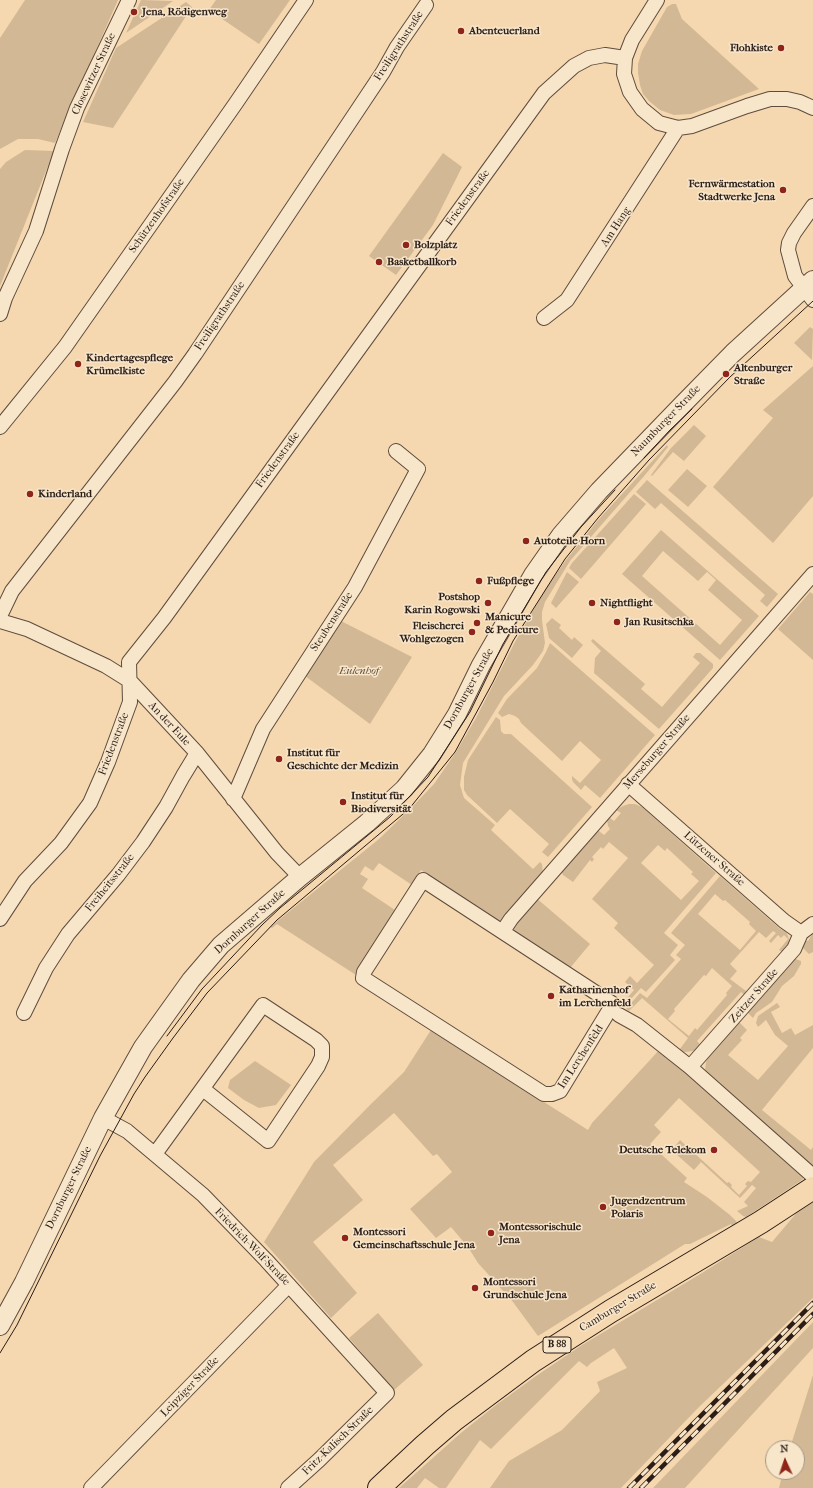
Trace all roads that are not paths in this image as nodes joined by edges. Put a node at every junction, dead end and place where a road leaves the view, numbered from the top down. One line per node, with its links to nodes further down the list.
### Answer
1 (129, 0): 10 (street, Closewitzer Straße)
2 (306, 0): 12 (street, Schützenhofstraße)
3 (657, 0): 5 (street)
4 (426, 5): 16 (street, Freiligrathstraße)
5 (625, 58): 7 (street); 18 (street, Friedenstraße)
6 (813, 108): 7 (street)
7 (678, 128): 11 (street, Am Hang)
8 (813, 206): 9 (street)
9 (810, 289): 15 (street, Naumburger Straße)
10 (0, 314)
11 (544, 318)
12 (0, 427)
13 (396, 451): 21 (street, Steubenstraße)
14 (813, 574): 20 (street, Merseburger Straße)
15 (533, 575): 22 (street, Dornburger Straße)
16 (0, 616)
17 (0, 621): 18 (street, An der Eule)
18 (130, 681): 19 (street, An der Eule); 23 (street, Friedenstraße)
19 (197, 753): 21 (street, An der Eule); 27 (street, Freiheitsstraße)
20 (628, 784): 25 (street, Merseburger Straße); 26 (street, Lützener Straße)
21 (234, 799): 22 (street, An der Eule)
22 (300, 877): 31 (street, Dornburger Straße)
23 (0, 919)
24 (813, 924): 26 (street)
25 (503, 931): 25 (street, Im Lerchenfeld)
26 (801, 932): 29 (street, Zeitzer Straße)
27 (24, 1013)
28 (619, 1015): 29 (street)
29 (690, 1067): 33 (street)
30 (203, 1089): 30 (street); 32 (street)
31 (103, 1118): 32 (street, Friedrich-Wolf-Straße); 36 (street, Dornburger Straße)
32 (155, 1154): 35 (street, Friedrich-Wolf-Straße)
33 (813, 1176)
34 (813, 1188): 40 (main road, Camburger Straße / B 88)
35 (289, 1284): 37 (street, Friedrich-Wolf-Straße); 38 (street, Leipziger Straße)
36 (0, 1326)
37 (387, 1393): 39 (street, Fritz-Kalisch-Straße)
38 (91, 1488)
39 (288, 1488)
40 (379, 1488)

